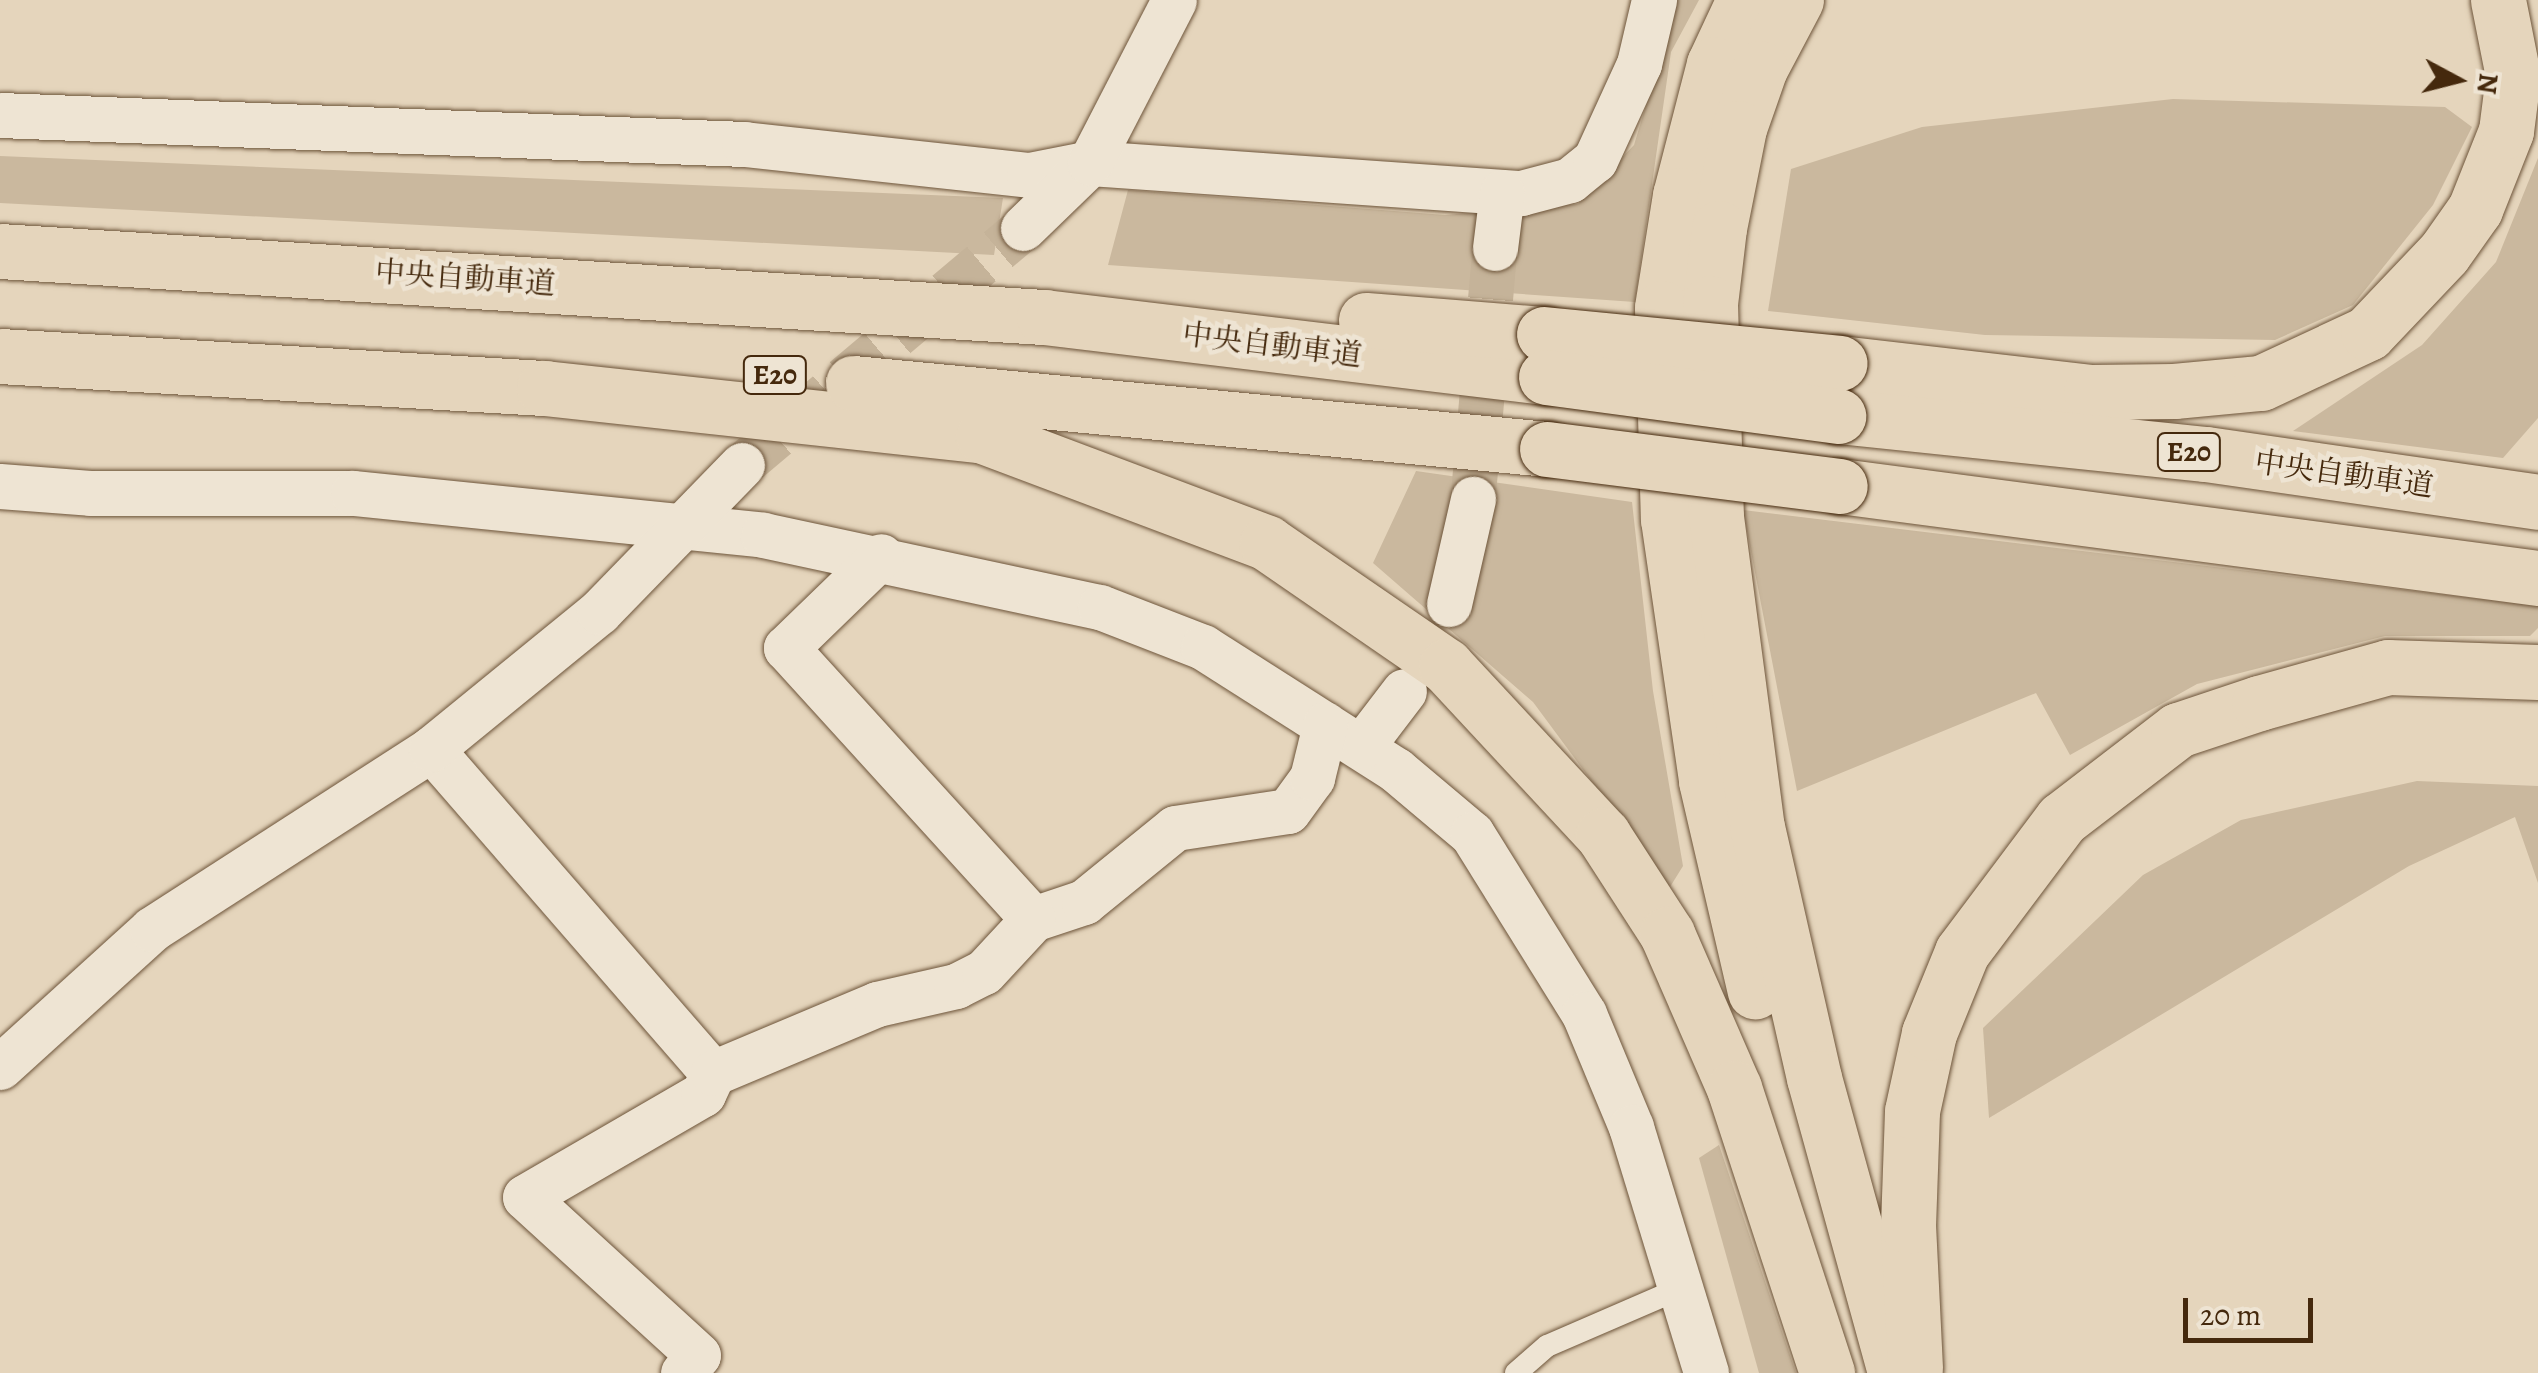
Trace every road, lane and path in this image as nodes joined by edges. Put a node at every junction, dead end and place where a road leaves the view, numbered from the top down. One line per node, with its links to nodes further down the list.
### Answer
1 (1174, 0): 7 (street)
2 (1654, 0): 8 (street)
3 (1744, 0): 35 (highway)
4 (1796, 0): 36 (highway)
5 (2498, 0): 14 (highway, bridge)
6 (0, 115): 7 (street)
7 (1090, 162): 8 (street); 9 (street)
8 (1502, 192): 10 (street)
9 (1024, 228)
10 (1495, 248)
11 (0, 251): 14 (highway, 中央自動車道)
12 (0, 329): 21 (highway, E20, bridge)
13 (0, 356): 34 (highway)
14 (1545, 356): 18 (highway, 中央自動車道 / E20, bridge)
15 (742, 465): 19 (street)
16 (0, 486): 19 (street)
17 (1473, 499): 22 (street)
18 (2538, 502)
19 (684, 529): 20 (street); 26 (street)
20 (881, 556): 25 (street); 27 (street)
21 (2538, 578)
22 (1449, 604)
23 (2538, 672): 37 (highway)
24 (1404, 691): 25 (street)
25 (1343, 736): 27 (street); 30 (street)
26 (431, 749): 28 (street); 29 (street)
27 (1033, 919): 29 (street)
28 (0, 1067)
29 (713, 1073): 31 (street)
30 (1679, 1289): 32 (lane); 33 (street)
31 (683, 1373)
32 (1516, 1373)
33 (1706, 1373)
34 (1827, 1373)
35 (1846, 1373)
36 (1896, 1373)
37 (1915, 1373)

